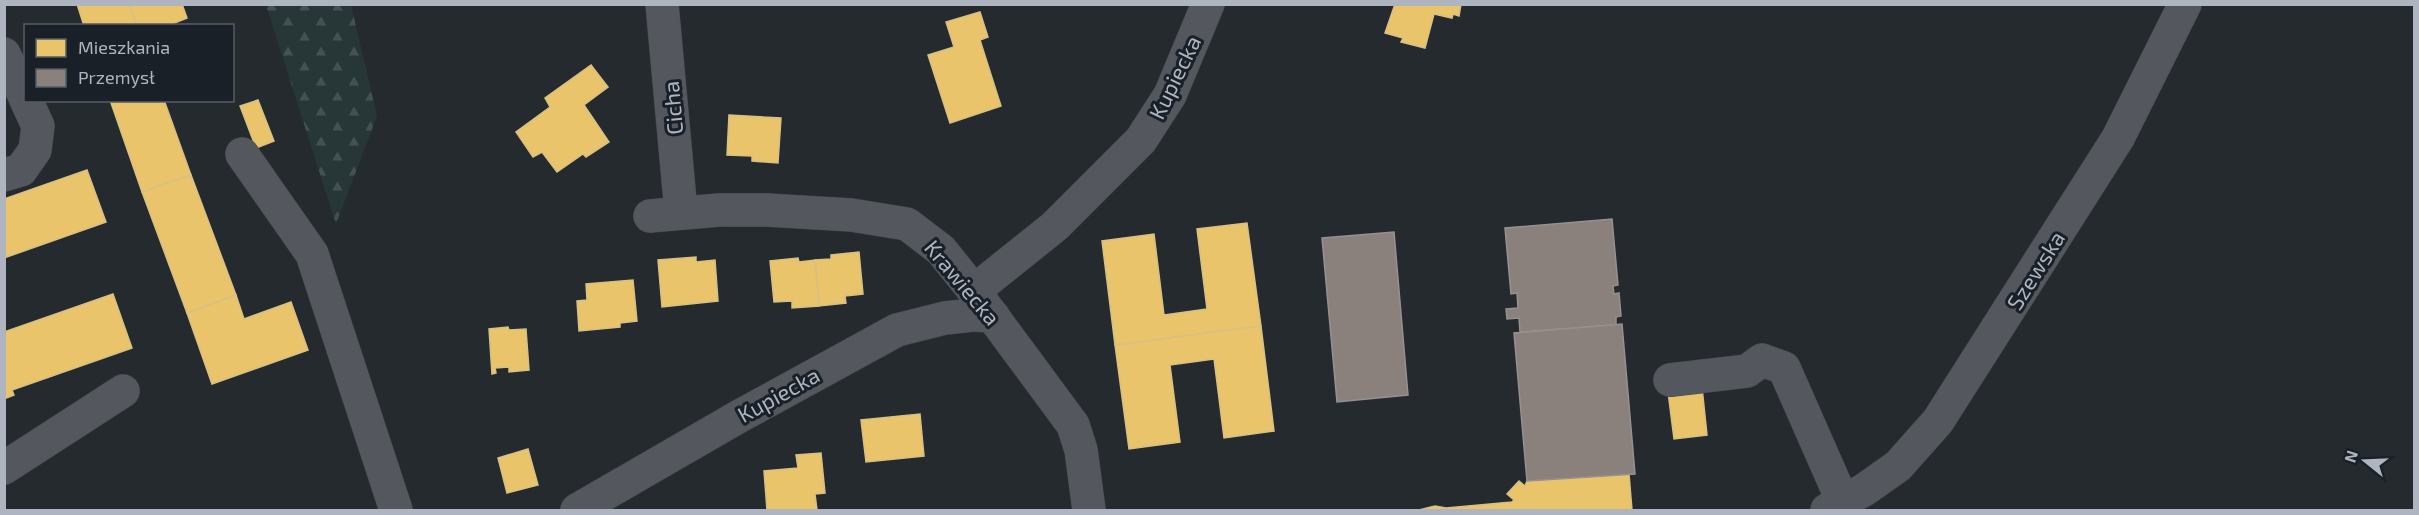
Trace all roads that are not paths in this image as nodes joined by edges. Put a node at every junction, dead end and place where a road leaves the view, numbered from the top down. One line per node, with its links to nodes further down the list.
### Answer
1 (662, 4): 9 (street, Cicha)
2 (1208, 4): 11 (street, Kupiecka)
3 (2185, 4): 15 (street, Szewska)
4 (4, 54): 5 (street)
5 (24, 96)
6 (27, 102): 8 (street)
7 (242, 154): 16 (street)
8 (4, 176)
9 (681, 212): 10 (street, Krawiecka); 11 (street, Krawiecka)
10 (650, 216)
11 (983, 304): 17 (street, Kupiecka); 18 (street, Krawiecka)
12 (1670, 380): 15 (street, Szewska)
13 (123, 391): 14 (street)
14 (4, 468)
15 (1835, 506)
16 (396, 510)
17 (577, 510)
18 (1089, 510)

